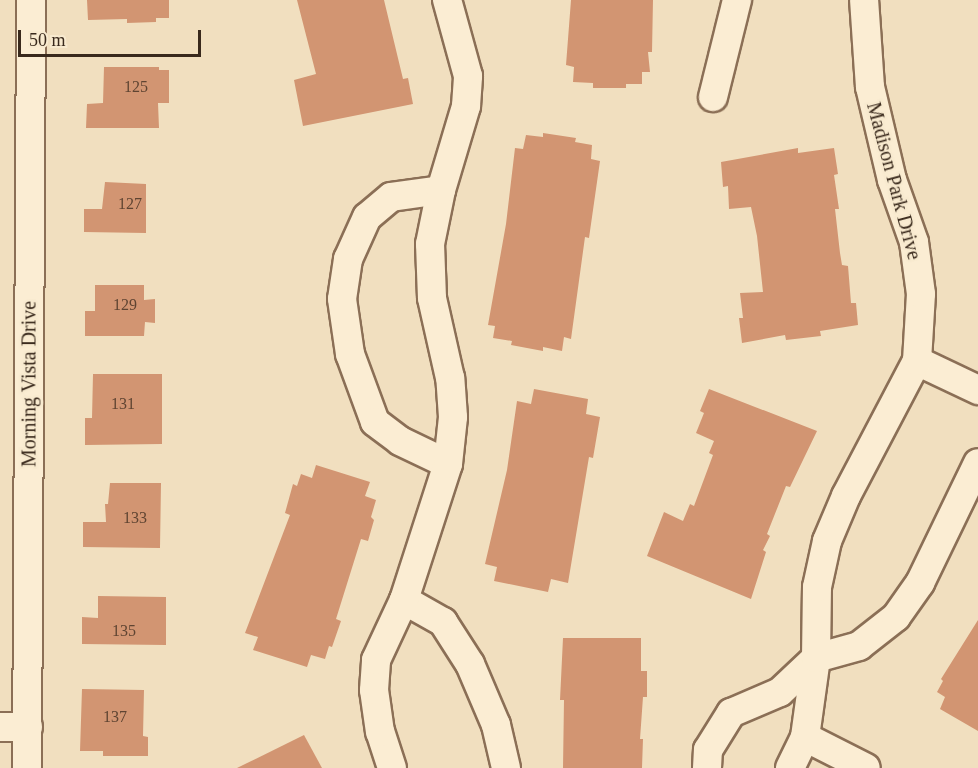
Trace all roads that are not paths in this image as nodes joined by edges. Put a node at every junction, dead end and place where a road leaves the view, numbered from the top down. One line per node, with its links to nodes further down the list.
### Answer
1 (31, 0): 14 (street, Morning Vista Drive)
2 (447, 0): 6 (street)
3 (737, 0): 5 (street)
4 (864, 0): 7 (street, Madison Park Drive)
5 (713, 97)
6 (441, 190): 10 (street); 10 (street)
7 (917, 361): 8 (street); 12 (street, Madison Park Drive)
8 (978, 390)
9 (978, 463): 12 (street)
10 (448, 464): 11 (street)
11 (404, 600): 17 (street); 18 (street)
12 (816, 658): 15 (street, Madison Park Drive); 19 (street)
13 (0, 727): 14 (street)
14 (28, 727): 16 (street, Morning Vista Drive)
15 (805, 737): 20 (street, Madison Park Drive); 21 (street)
16 (27, 768)
17 (392, 768)
18 (506, 768)
19 (707, 768)
20 (790, 768)
21 (866, 768)

